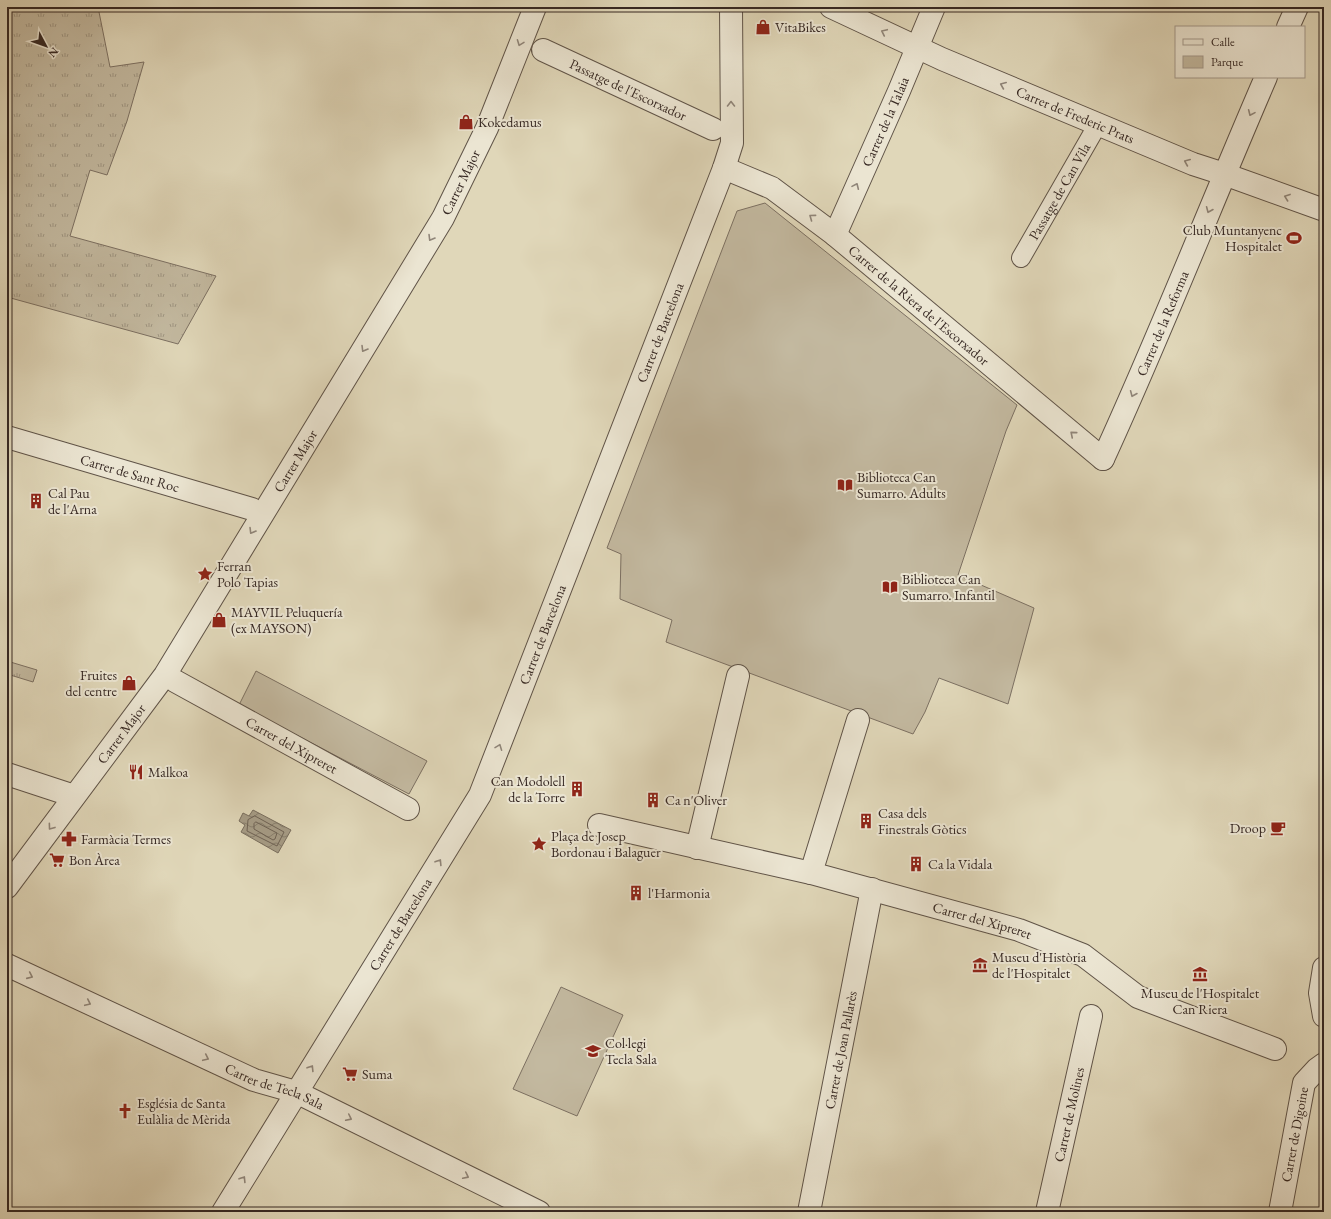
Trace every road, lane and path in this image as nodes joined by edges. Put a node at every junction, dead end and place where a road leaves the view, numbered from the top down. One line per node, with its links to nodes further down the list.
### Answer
1 (534, 7): 24 (street, Carrer Major, one-way to 24)
2 (730, 7): 12 (street, Carrer de Barcelona, one-way to 2)
3 (831, 7): 7 (street, Carrer de Frederic Prats, one-way to 3)
4 (934, 7): 7 (street, Carrer de la Talaia)
5 (1297, 7): 6 (street)
6 (1288, 26)
7 (916, 47): 10 (street, Carrer de Frederic Prats, one-way to 7); 15 (street, Carrer de la Talaia, one-way to 7)
8 (543, 50): 11 (street, Passatge de l'Escorxador)
9 (1266, 78): 13 (street, Carrer de la Reforma, one-way to 13)
10 (1098, 124): 13 (street, Carrer de Frederic Prats, one-way to 10); 16 (lane, Passatge de Can Vila)
11 (713, 129)
12 (724, 168): 15 (street, Carrer de la Riera de l'Escorxador, one-way to 12); 37 (street, Carrer de Barcelona, one-way to 12)
13 (1224, 174): 14 (street, Carrer de Frederic Prats, one-way to 13); 18 (street, Carrer de la Reforma, one-way to 18)
14 (1324, 210)
15 (835, 235): 18 (street, Carrer de la Riera de l'Escorxador, one-way to 15)
16 (1021, 258)
17 (7, 437): 19 (street, Carrer de Sant Roc)
18 (1103, 460)
19 (252, 509)
20 (738, 676): 27 (street)
21 (175, 681): 25 (street, Carrer del Xipreret)
22 (858, 720): 28 (street)
23 (7, 774): 24 (street)
24 (74, 796): 29 (street, Carrer Major, one-way to 29)
25 (408, 809)
26 (599, 825): 27 (street, Carrer del Xipreret)
27 (697, 848): 28 (street, Carrer del Xipreret)
28 (811, 873): 30 (street, Carrer del Xipreret)
29 (7, 886)
30 (872, 889): 35 (street, Carrer del Xipreret); 40 (street, Carrer de Joan Pallarès)
31 (7, 965): 37 (street, Carrer de Tecla Sala, one-way to 37)
32 (1324, 968): 34 (street)
33 (1091, 1016): 41 (street, Carrer de Molines)
34 (1324, 1016)
35 (1274, 1049)
36 (1324, 1064): 42 (street, Carrer de Digoine)
37 (296, 1092): 38 (street, Carrer de Barcelona, one-way to 37); 39 (street, Carrer de Tecla Sala, one-way to 39)
38 (223, 1212)
39 (539, 1212)
40 (809, 1212)
41 (1048, 1212)
42 (1280, 1212)

